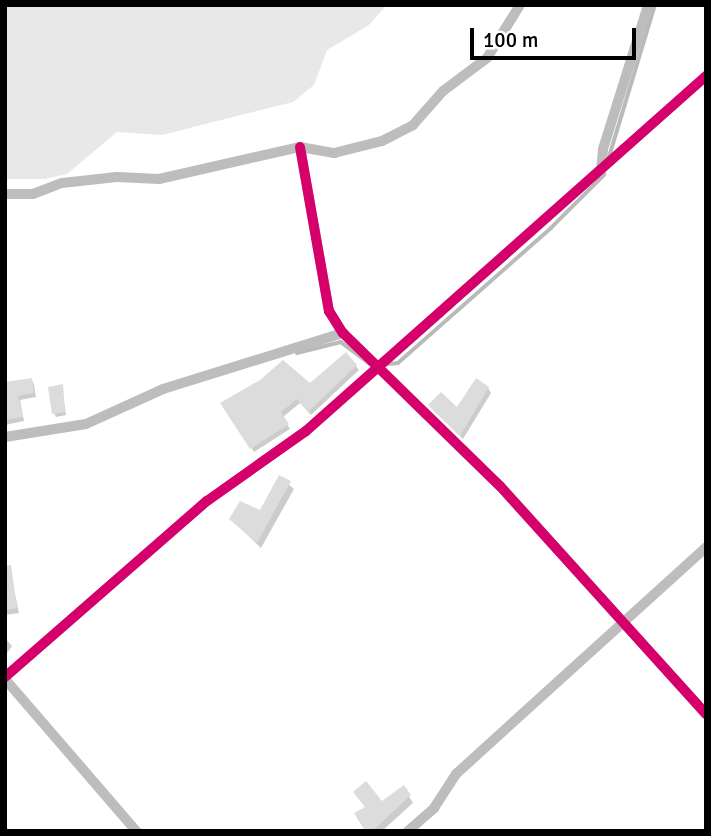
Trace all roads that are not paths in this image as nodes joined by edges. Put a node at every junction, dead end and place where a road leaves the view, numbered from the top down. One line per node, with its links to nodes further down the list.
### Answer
1 (520, 5): 4 (street)
2 (648, 5): 5 (street)
3 (706, 76): 5 (street)
4 (300, 147): 6 (street); 7 (street)
5 (601, 172): 8 (street)
6 (5, 194)
7 (344, 333): 8 (street); 9 (street)
8 (378, 369): 11 (street); 12 (street)
9 (5, 438)
10 (706, 547): 11 (street)
11 (623, 620): 13 (street); 15 (street)
12 (5, 678): 14 (street)
13 (706, 714)
14 (136, 831)
15 (408, 831)

